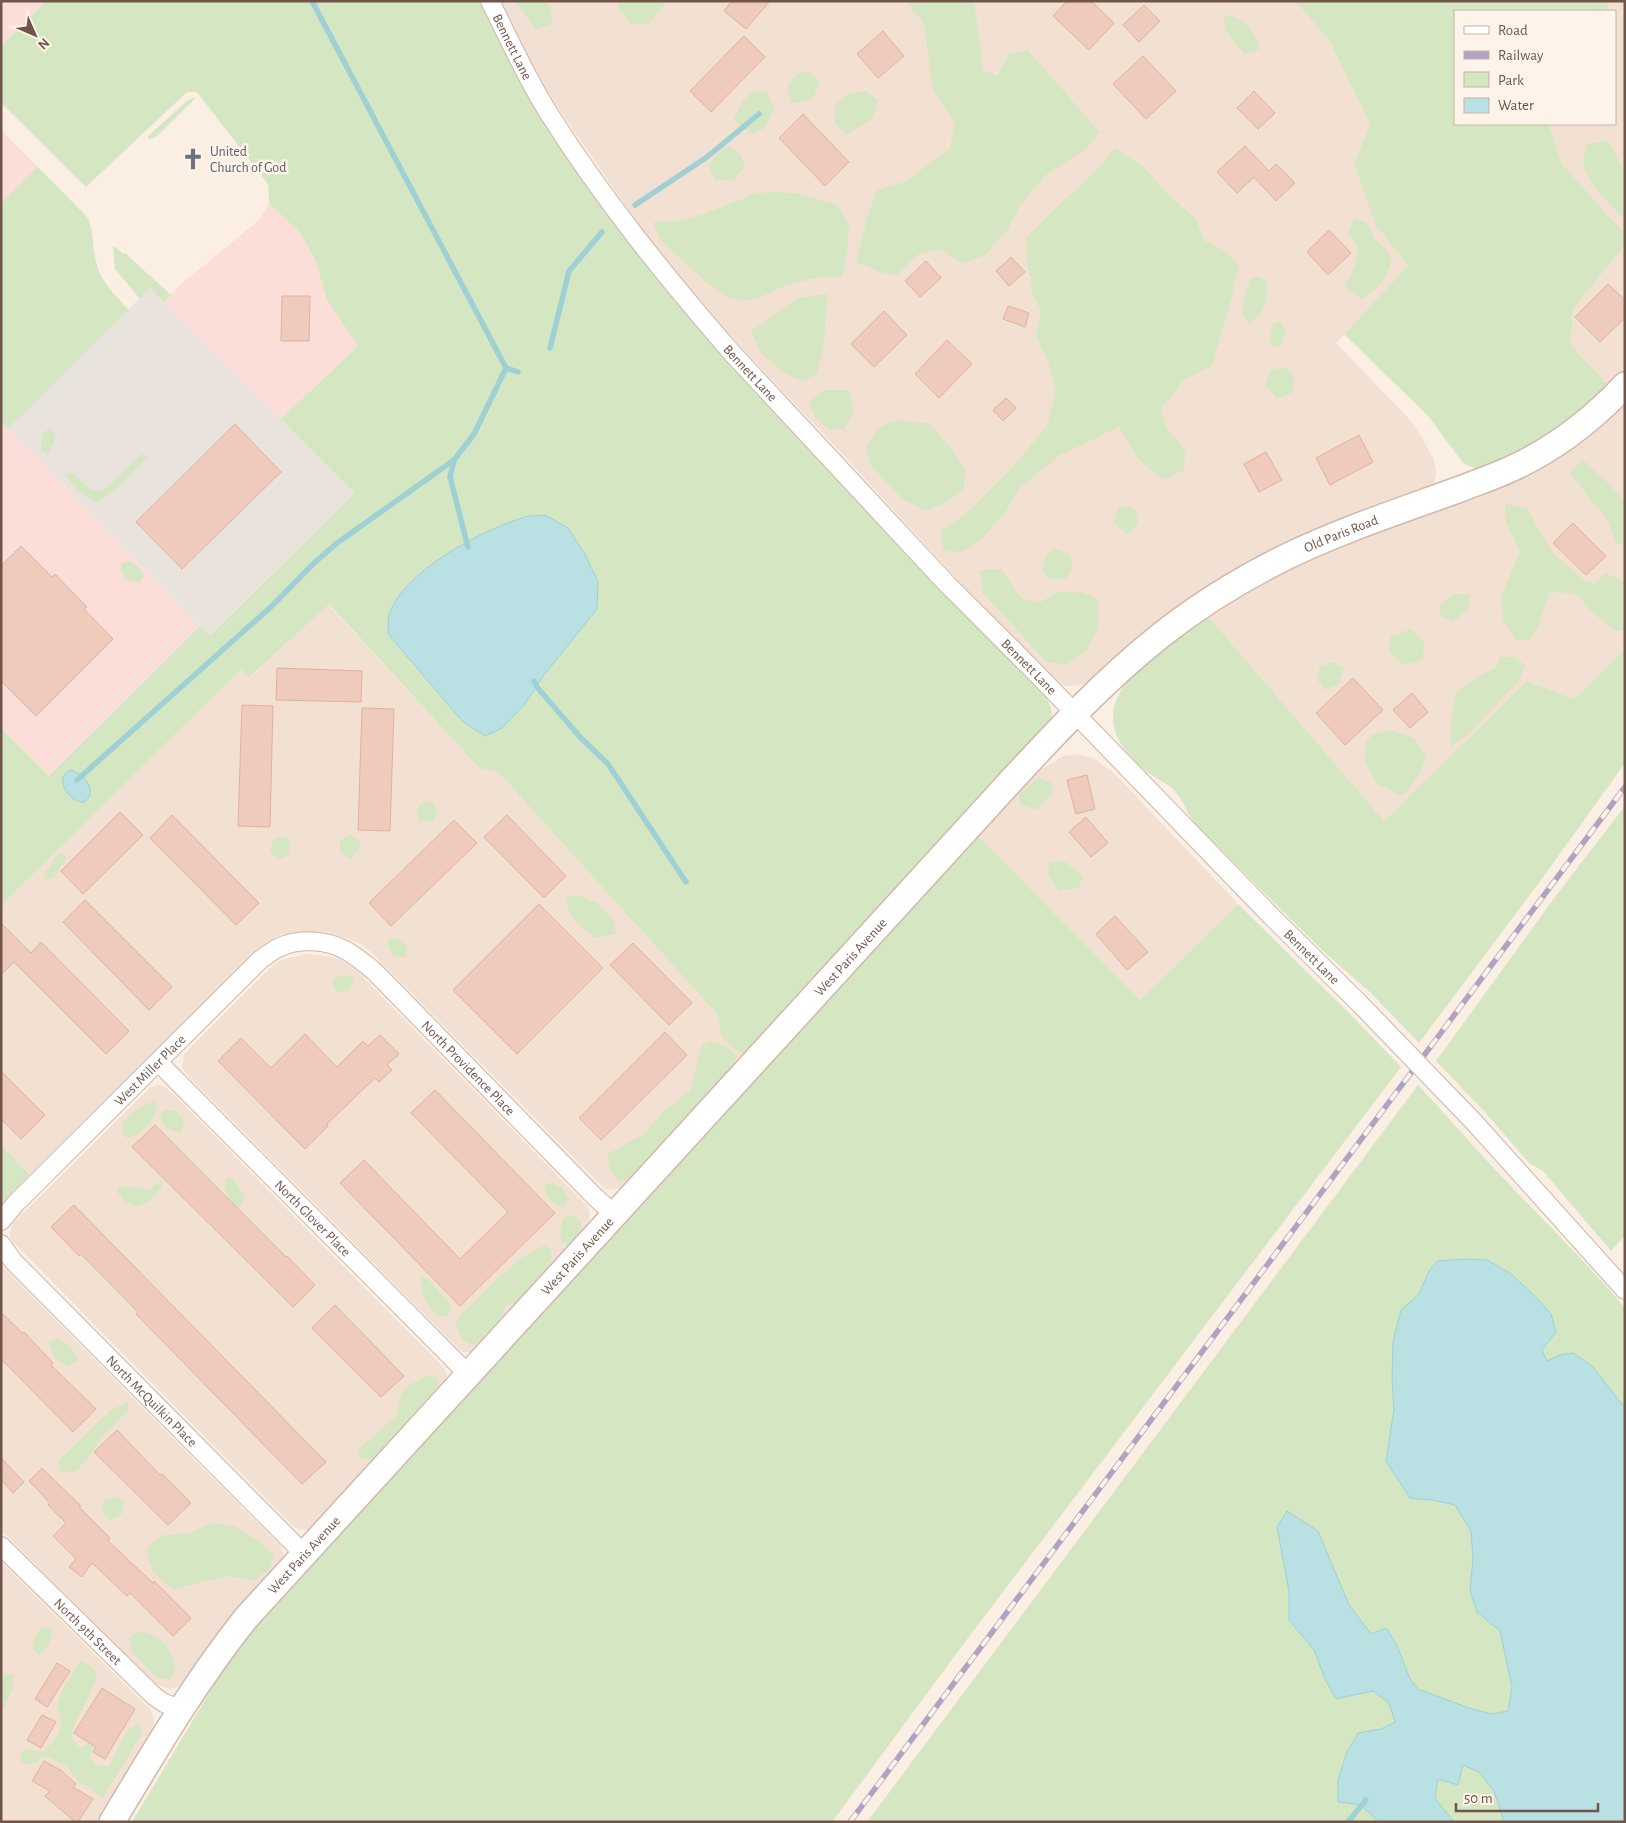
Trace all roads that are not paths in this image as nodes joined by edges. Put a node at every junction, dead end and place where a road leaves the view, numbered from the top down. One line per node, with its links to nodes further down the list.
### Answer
1 (490, 1): 3 (street, Bennett Lane)
2 (1625, 385): 3 (main road, Old Paris Road)
3 (1074, 714): 6 (main road, West Paris Avenue); 9 (street, Bennett Lane, bridge)
4 (312, 942): 5 (street, West Miller Place); 6 (street, North Providence Place)
5 (158, 1062): 7 (street, West Miller Place); 10 (street, North Glover Place)
6 (614, 1214): 10 (main road, West Paris Avenue)
7 (1, 1221)
8 (1, 1244): 12 (street, North McQuilkin Place)
9 (1625, 1290)
10 (468, 1374): 12 (main road, West Paris Avenue)
11 (1, 1546): 13 (street, North 9th Street)
12 (304, 1554): 13 (main road, West Paris Avenue)
13 (180, 1709): 14 (main road, West Paris Avenue)
14 (112, 1822)

